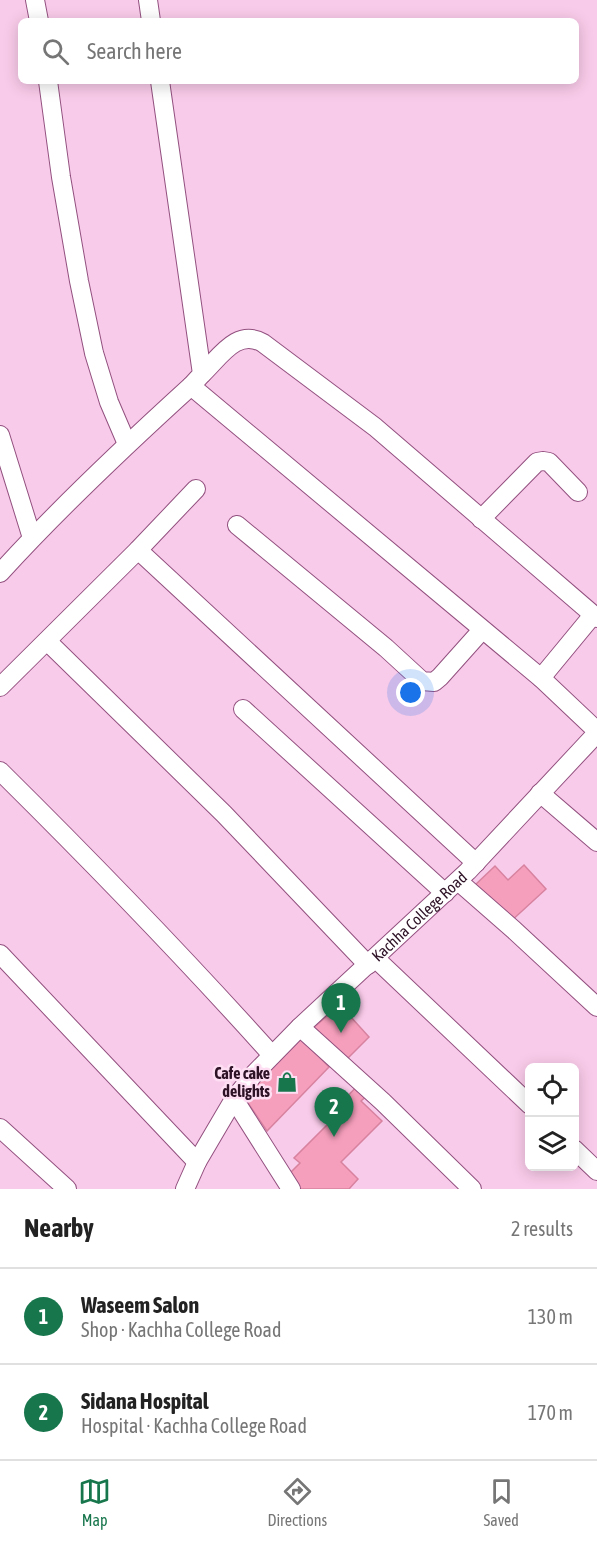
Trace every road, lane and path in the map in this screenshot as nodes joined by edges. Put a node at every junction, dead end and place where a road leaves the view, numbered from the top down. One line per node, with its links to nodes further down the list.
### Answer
1 (35, 0): 3 (street)
2 (148, 0): 4 (street)
3 (38, 18)
4 (151, 18)
5 (48, 84): 9 (street)
6 (160, 84): 7 (street)
7 (196, 380): 9 (street); 12 (street); 18 (street)
8 (0, 435): 14 (street)
9 (127, 444): 14 (street)
10 (195, 489): 15 (street)
11 (578, 492): 12 (street)
12 (481, 519): 17 (street)
13 (237, 525): 18 (street)
14 (32, 538): 16 (street)
15 (138, 550): 19 (street); 27 (street)
16 (0, 573)
17 (595, 617): 20 (street)
18 (482, 630): 20 (street)
19 (47, 641): 21 (street); 30 (street)
20 (541, 678): 23 (street)
21 (0, 687)
22 (243, 709): 28 (street)
23 (597, 732): 25 (street, Kachha College Road)
24 (0, 771): 33 (street)
25 (540, 793): 26 (street); 27 (street, Kachha College Road)
26 (597, 842)
27 (476, 863): 28 (street, Kachha College Road)
28 (451, 887): 30 (street, Kachha College Road); 31 (street)
29 (0, 954): 38 (street)
30 (371, 962): 32 (street, Kachha College Road); 35 (street)
31 (597, 1008)
32 (300, 1027): 33 (street, Kachha College Road); 43 (street)
33 (272, 1055): 34 (street, Kachha College Road)
34 (234, 1099): 38 (street, Kachha College Road); 42 (street)
35 (525, 1101)
36 (0, 1128): 40 (street)
37 (579, 1154): 39 (street)
38 (197, 1162): 41 (street, Kachha College Road)
39 (597, 1171)
40 (67, 1189)
41 (185, 1189)
42 (291, 1189)
43 (472, 1189)

